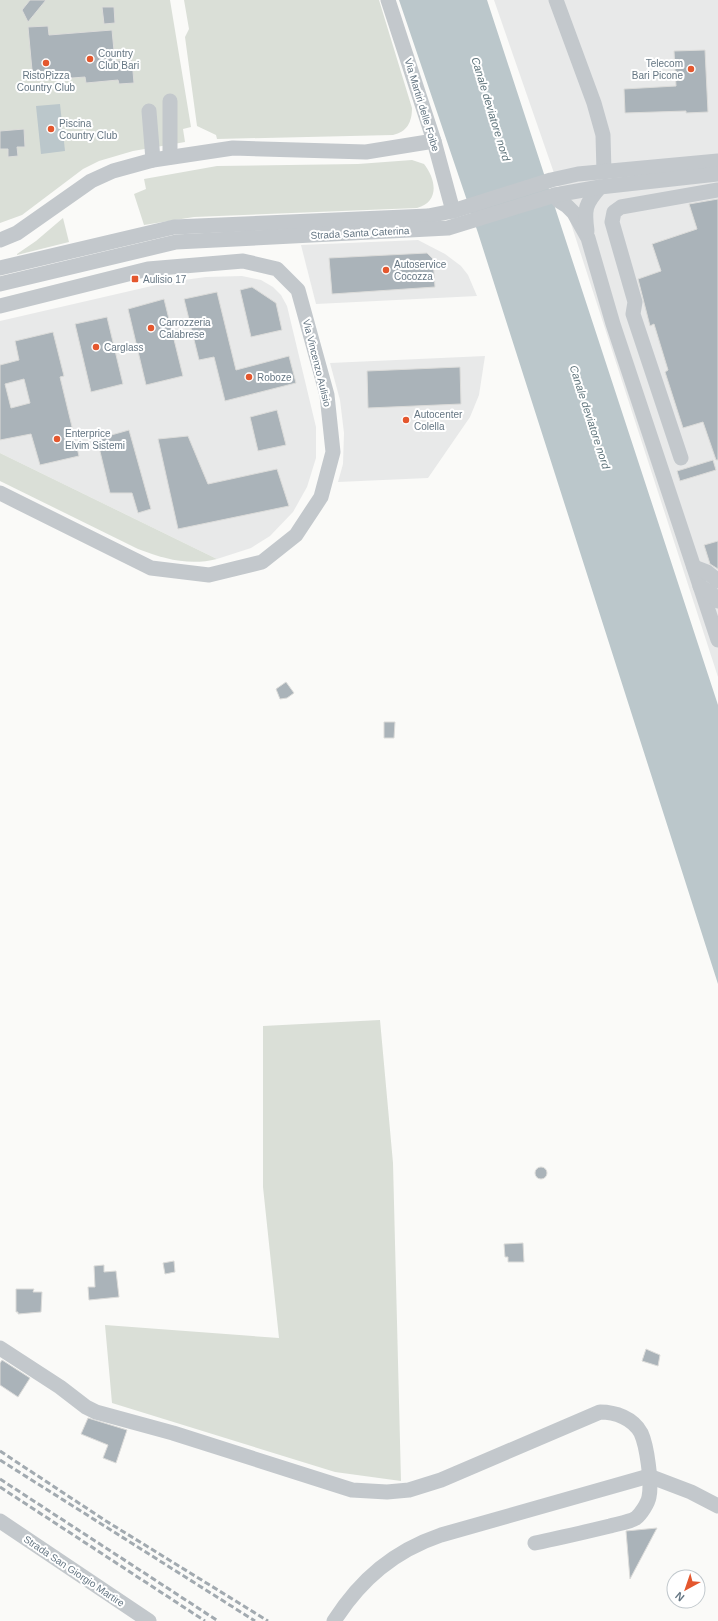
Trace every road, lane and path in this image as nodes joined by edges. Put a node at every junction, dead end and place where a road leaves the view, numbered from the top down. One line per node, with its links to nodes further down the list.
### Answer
1 (388, 0): 5 (street, Via Martiri delle Foibe)
2 (556, 0): 9 (street)
3 (170, 100): 6 (street)
4 (149, 111): 7 (street)
5 (434, 141): 6 (street); 13 (street, Via Martiri delle Foibe)
6 (170, 157): 7 (street)
7 (153, 160): 15 (street)
8 (717, 171): 9 (street, Strada Santa Caterina); 10 (street, Strada Santa Caterina)
9 (604, 172): 13 (street, Strada Santa Caterina)
10 (600, 187): 12 (street, Strada Santa Caterina); 14 (street)
11 (718, 190): 19 (street)
12 (555, 195): 14 (street); 17 (street, Strada Santa Caterina)
13 (458, 210): 16 (street, Strada Santa Caterina)
14 (588, 238): 20 (street)
15 (0, 240)
16 (0, 268)
17 (0, 284)
18 (0, 306): 22 (street, Via Vincenzo Aulisio)
19 (637, 312): 20 (street); 21 (street)
20 (613, 324): 23 (street)
21 (681, 458)
22 (0, 493)
23 (694, 567): 24 (street); 25 (street)
24 (718, 581)
25 (700, 586): 26 (street); 27 (street)
26 (718, 600)
27 (718, 640)
28 (0, 1348): 29 (street)
29 (649, 1476): 30 (street); 32 (street); 33 (street)
30 (718, 1506)
31 (0, 1521): 34 (street, Strada San Giorgio Martire)
32 (535, 1543)
33 (336, 1618)
34 (149, 1621)

